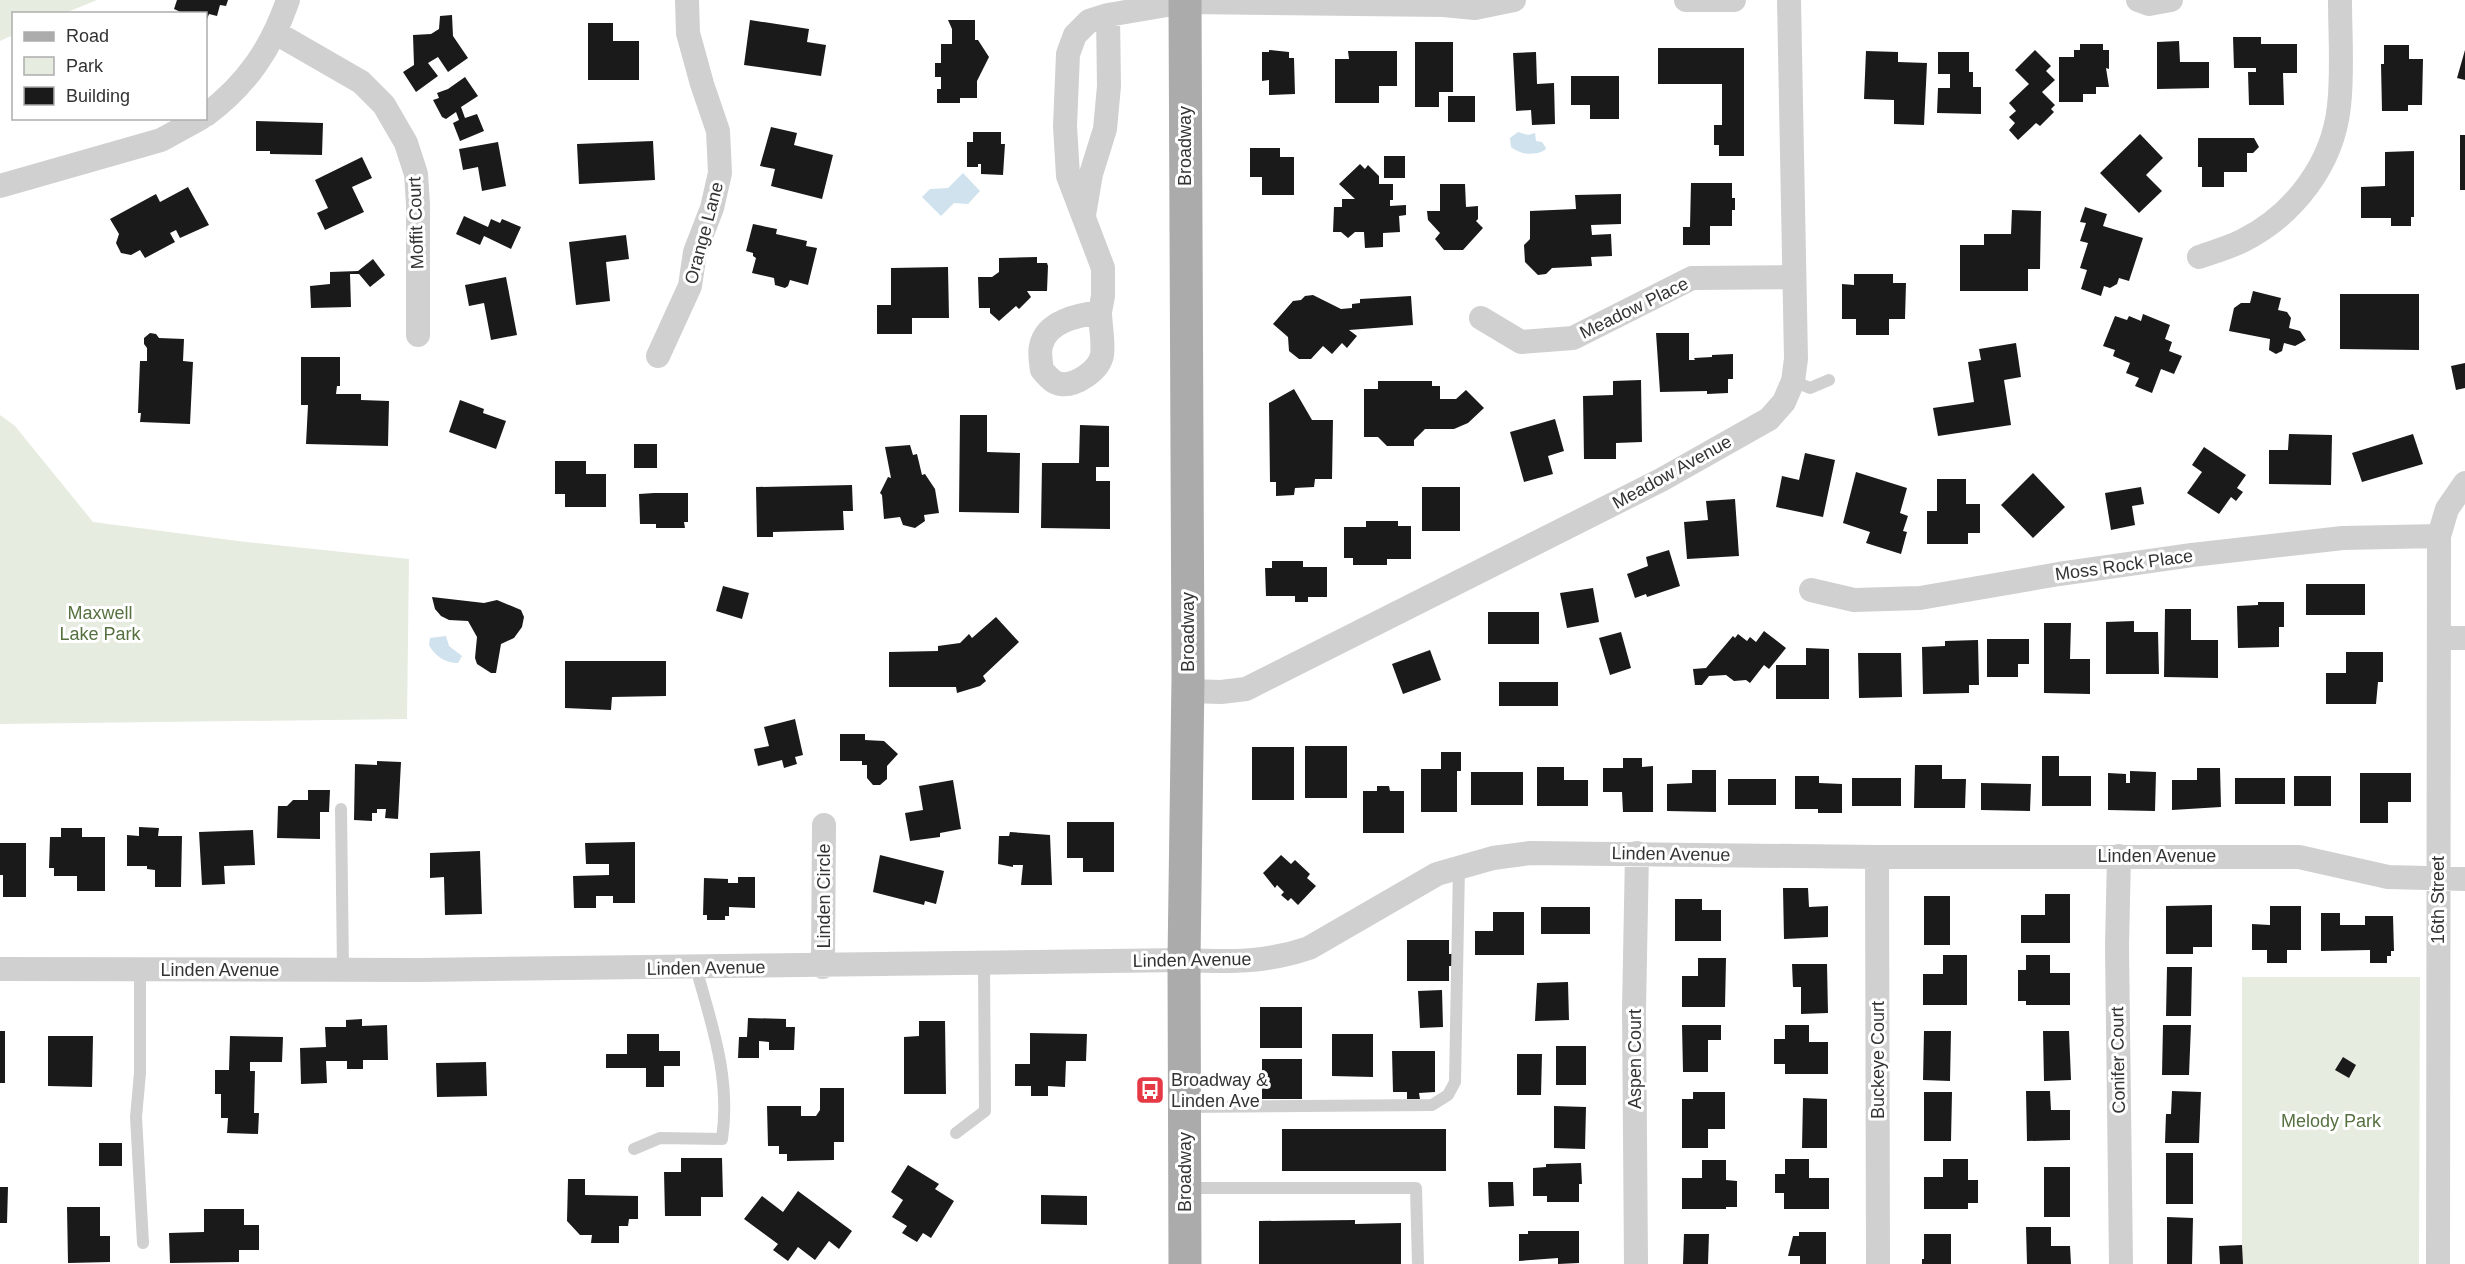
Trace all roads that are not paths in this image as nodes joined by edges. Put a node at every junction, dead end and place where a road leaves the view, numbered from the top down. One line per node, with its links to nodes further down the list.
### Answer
1 (288, 0): 12 (street)
2 (687, 0): 22 (street, Orange Lane)
3 (1514, 0): 10 (street)
4 (1686, 0): 5 (street)
5 (1734, 0)
6 (1789, 0): 18 (street, Meadow Avenue)
7 (2138, 0): 8 (street)
8 (2171, 0)
9 (2340, 0): 17 (street)
10 (1185, 1): 11 (street); 30 (main road, Broadway)
11 (1108, 15): 16 (street); 16 (street)
12 (276, 33): 13 (street); 21 (street, Moffit Court)
13 (207, 114)
14 (197, 120): 15 (street)
15 (0, 186)
16 (1084, 215): 19 (street)
17 (2199, 257)
18 (1793, 277): 20 (street, Meadow Place); 24 (street, Meadow Avenue)
19 (1100, 312)
20 (1481, 318)
21 (418, 335)
22 (658, 356)
23 (1829, 380): 24 (lane)
24 (1793, 381): 30 (street, Meadow Avenue)
25 (2465, 483): 26 (street, 16th Street)
26 (2439, 536): 27 (street, Moss Rock Place); 28 (street, 16th Street)
27 (1811, 590)
28 (2440, 638): 29 (street); 37 (street, 16th Street)
29 (2465, 638)
30 (1188, 691): 39 (main road, Broadway)
31 (341, 809): 45 (lane)
32 (824, 825): 41 (street, Linden Circle)
33 (1637, 854): 35 (street, Linden Avenue); 36 (street, Linden Avenue); 53 (street, Aspen Court)
34 (2119, 856): 35 (street, Linden Avenue); 37 (street, Linden Avenue); 55 (street, Conifer Court)
35 (1877, 857): 54 (street, Buckeye Court)
36 (1459, 866): 39 (street, Linden Avenue); 46 (lane)
37 (2438, 879): 38 (street, Linden Avenue); 56 (street, 16th Street)
38 (2465, 879)
39 (1184, 960): 40 (street, Linden Avenue); 46 (main road, Broadway)
40 (984, 964): 41 (street, Linden Avenue); 47 (lane)
41 (823, 967): 42 (street, Linden Avenue)
42 (696, 968): 45 (street, Linden Avenue); 48 (lane)
43 (0, 969): 44 (street, Linden Avenue)
44 (140, 970): 45 (street, Linden Avenue); 50 (lane)
45 (343, 970)
46 (1185, 1107): 49 (main road, Broadway)
47 (956, 1133)
48 (634, 1149)
49 (1185, 1188): 51 (main road, Broadway); 52 (lane)
50 (143, 1243)
51 (1185, 1264)
52 (1418, 1264)
53 (1636, 1264)
54 (1878, 1264)
55 (2121, 1264)
56 (2438, 1264)

